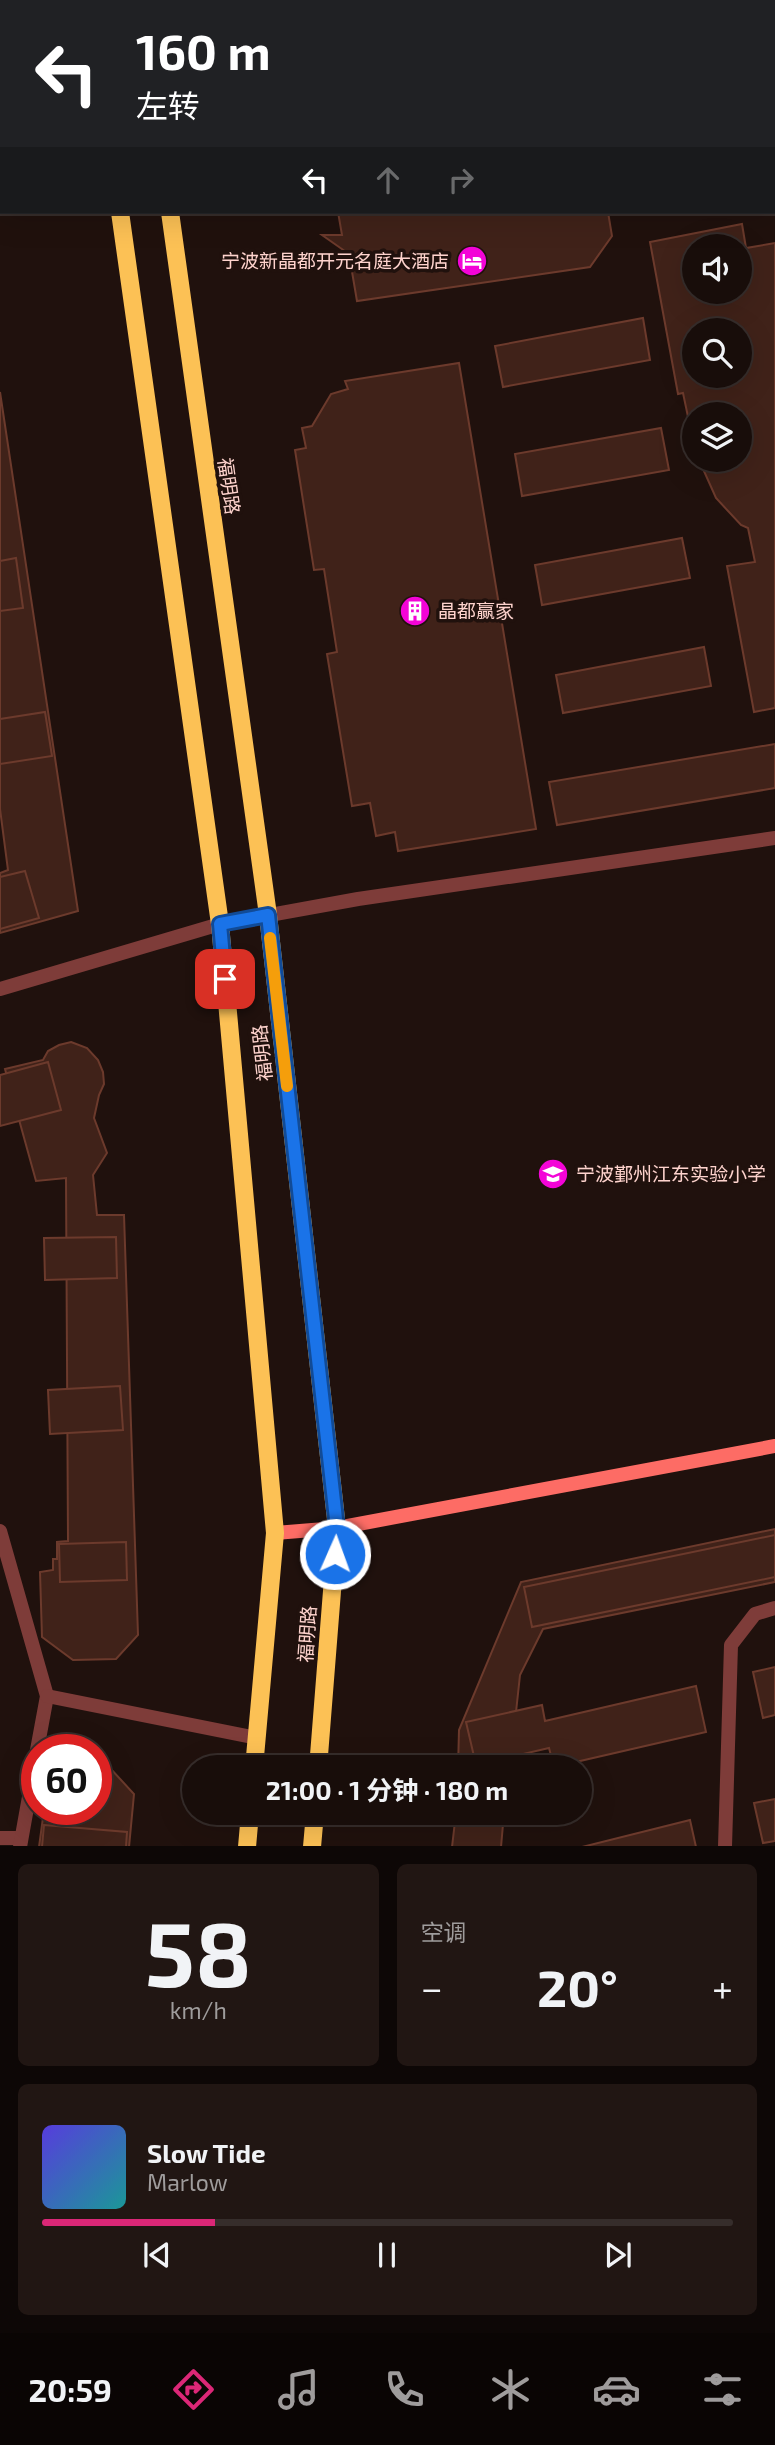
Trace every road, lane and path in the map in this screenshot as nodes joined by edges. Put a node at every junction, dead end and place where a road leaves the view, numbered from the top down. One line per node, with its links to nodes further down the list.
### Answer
1 (120, 214): 5 (main road, 福明路)
2 (170, 214): 4 (main road, 福明路)
3 (775, 838): 4 (street)
4 (268, 915): 5 (street); 8 (main road, 福明路)
5 (220, 924): 6 (street); 10 (main road, 福明路)
6 (0, 989)
7 (775, 1446): 8 (street)
8 (337, 1528): 10 (street); 16 (main road, 福明路)
9 (0, 1531): 12 (street)
10 (275, 1533): 14 (main road, 福明路)
11 (775, 1608): 23 (street)
12 (47, 1696): 13 (street); 14 (street)
13 (40, 1734)
14 (257, 1738): 15 (main road, 福明路)
15 (255, 1755)
16 (319, 1755)
17 (249, 1825): 21 (main road)
18 (314, 1825): 22 (main road)
19 (0, 1838): 20 (street)
20 (21, 1842)
21 (247, 1846)
22 (312, 1846)
23 (725, 1846)

